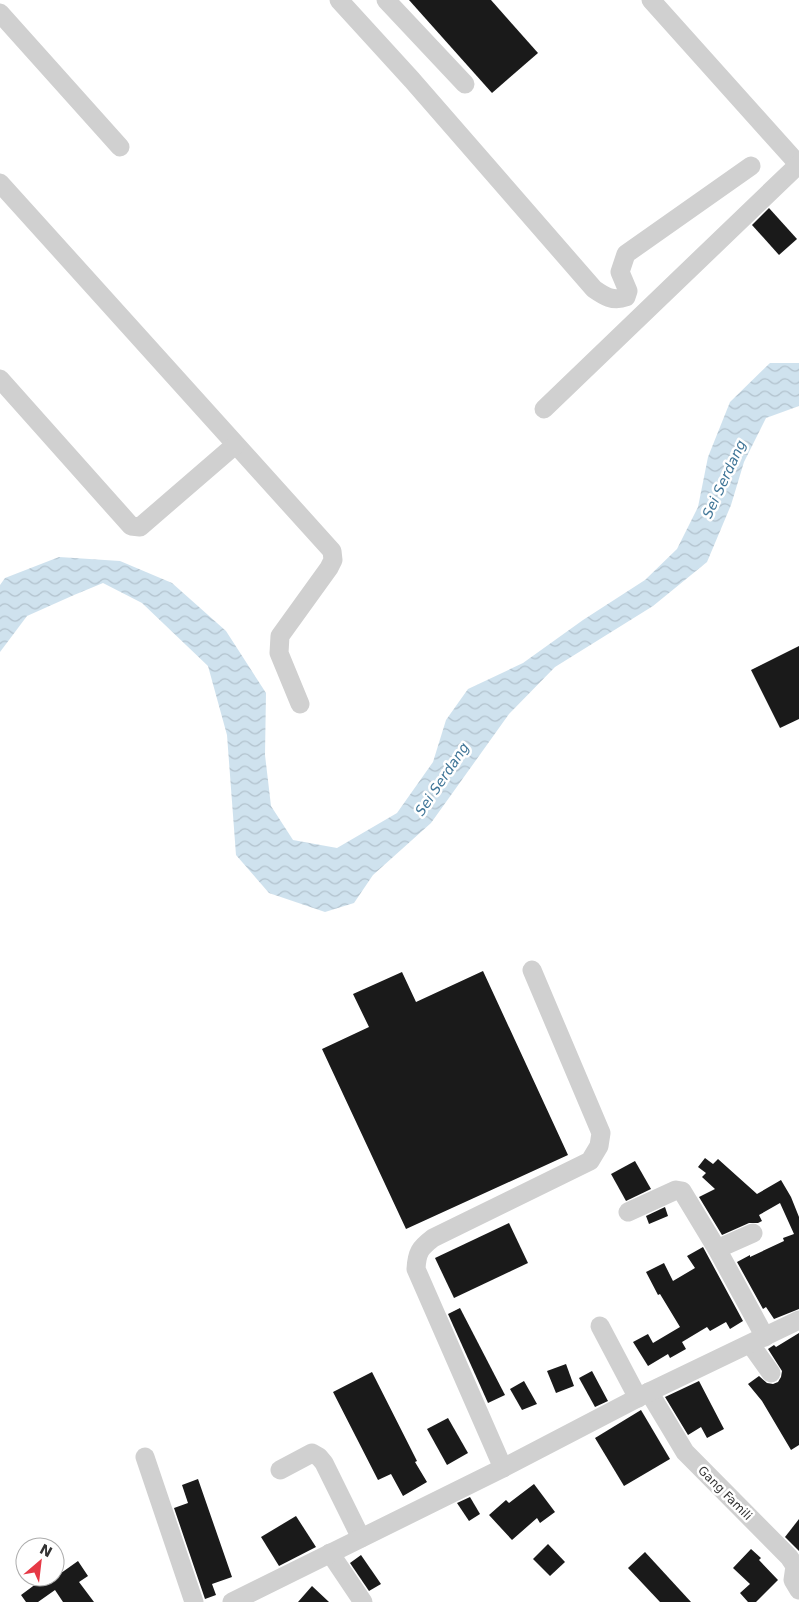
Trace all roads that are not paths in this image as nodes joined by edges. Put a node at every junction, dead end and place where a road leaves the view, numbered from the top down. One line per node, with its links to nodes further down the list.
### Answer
1 (339, 0): 8 (street)
2 (386, 0): 5 (street)
3 (651, 0): 7 (street)
4 (0, 13): 6 (street)
5 (465, 84)
6 (120, 147)
7 (799, 165): 11 (street)
8 (751, 166)
9 (0, 183): 12 (street)
10 (0, 379): 12 (street)
11 (544, 409)
12 (235, 445): 13 (street)
13 (300, 704)
14 (532, 970): 24 (street)
15 (628, 1212): 17 (street)
16 (753, 1233): 17 (street)
17 (716, 1249): 20 (street)
18 (799, 1320): 20 (street)
19 (600, 1326): 22 (street, Gang Famili)
20 (758, 1341): 21 (street); 22 (street)
21 (771, 1373)
22 (644, 1395): 24 (street); 28 (street, Gang Famili)
23 (146, 1457): 29 (street)
24 (503, 1468): 26 (street)
25 (280, 1470): 26 (street)
26 (361, 1538): 27 (street)
27 (330, 1553): 30 (street); 31 (street)
28 (799, 1590)
29 (194, 1602)
30 (232, 1602)
31 (363, 1602)

